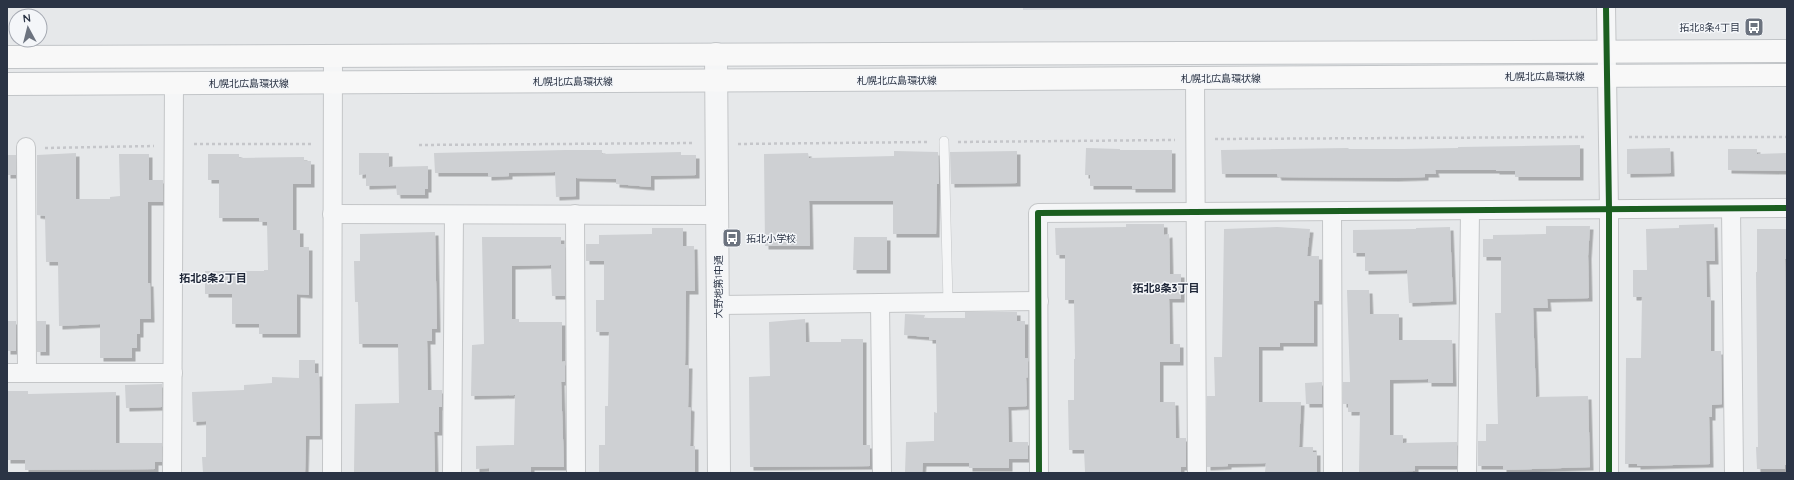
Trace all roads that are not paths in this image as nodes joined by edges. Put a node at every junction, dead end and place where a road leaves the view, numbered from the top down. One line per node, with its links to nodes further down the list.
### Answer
1 (1606, 7): 2 (street)
2 (1606, 51): 3 (main road); 4 (main road); 8 (street)
3 (1787, 51)
4 (716, 54): 5 (main road); 10 (street, 大野地第1中通)
5 (333, 55): 6 (main road); 11 (street)
6 (7, 57)
7 (1787, 75): 8 (main road, 札幌北広島環状線)
8 (1606, 76): 9 (main road, 札幌北広島環状線); 17 (street)
9 (1195, 78): 10 (main road, 札幌北広島環状線); 21 (street)
10 (716, 80): 11 (main road, 札幌北広島環状線); 25 (street, 大野地第1中通)
11 (332, 82): 12 (main road, 札幌北広島環状線); 22 (street)
12 (174, 83): 13 (main road, 札幌北広島環状線); 32 (street)
13 (7, 84)
14 (944, 141): 27 (lane)
15 (26, 147): 31 (street)
16 (1787, 208): 18 (street)
17 (1609, 209): 18 (street); 20 (street); 43 (street)
18 (1731, 209): 44 (street)
19 (1332, 212): 20 (street); 21 (street); 41 (street)
20 (1470, 212): 42 (street)
21 (1196, 213): 26 (street); 40 (street)
22 (332, 214): 23 (street); 34 (street)
23 (454, 214): 24 (street); 35 (street)
24 (576, 214): 25 (street); 36 (street)
25 (717, 215): 29 (street, 大野地第1中通)
26 (1038, 301): 27 (street); 39 (street)
27 (948, 302): 28 (street)
28 (880, 303): 29 (street); 38 (street)
29 (718, 305): 37 (street, 大野地第1中通)
30 (7, 373): 31 (street)
31 (27, 373): 32 (street)
32 (173, 373): 33 (street)
33 (172, 473)
34 (332, 473)
35 (452, 473)
36 (576, 473)
37 (719, 473)
38 (882, 473)
39 (1039, 473)
40 (1197, 473)
41 (1333, 473)
42 (1467, 473)
43 (1609, 473)
44 (1734, 473)

